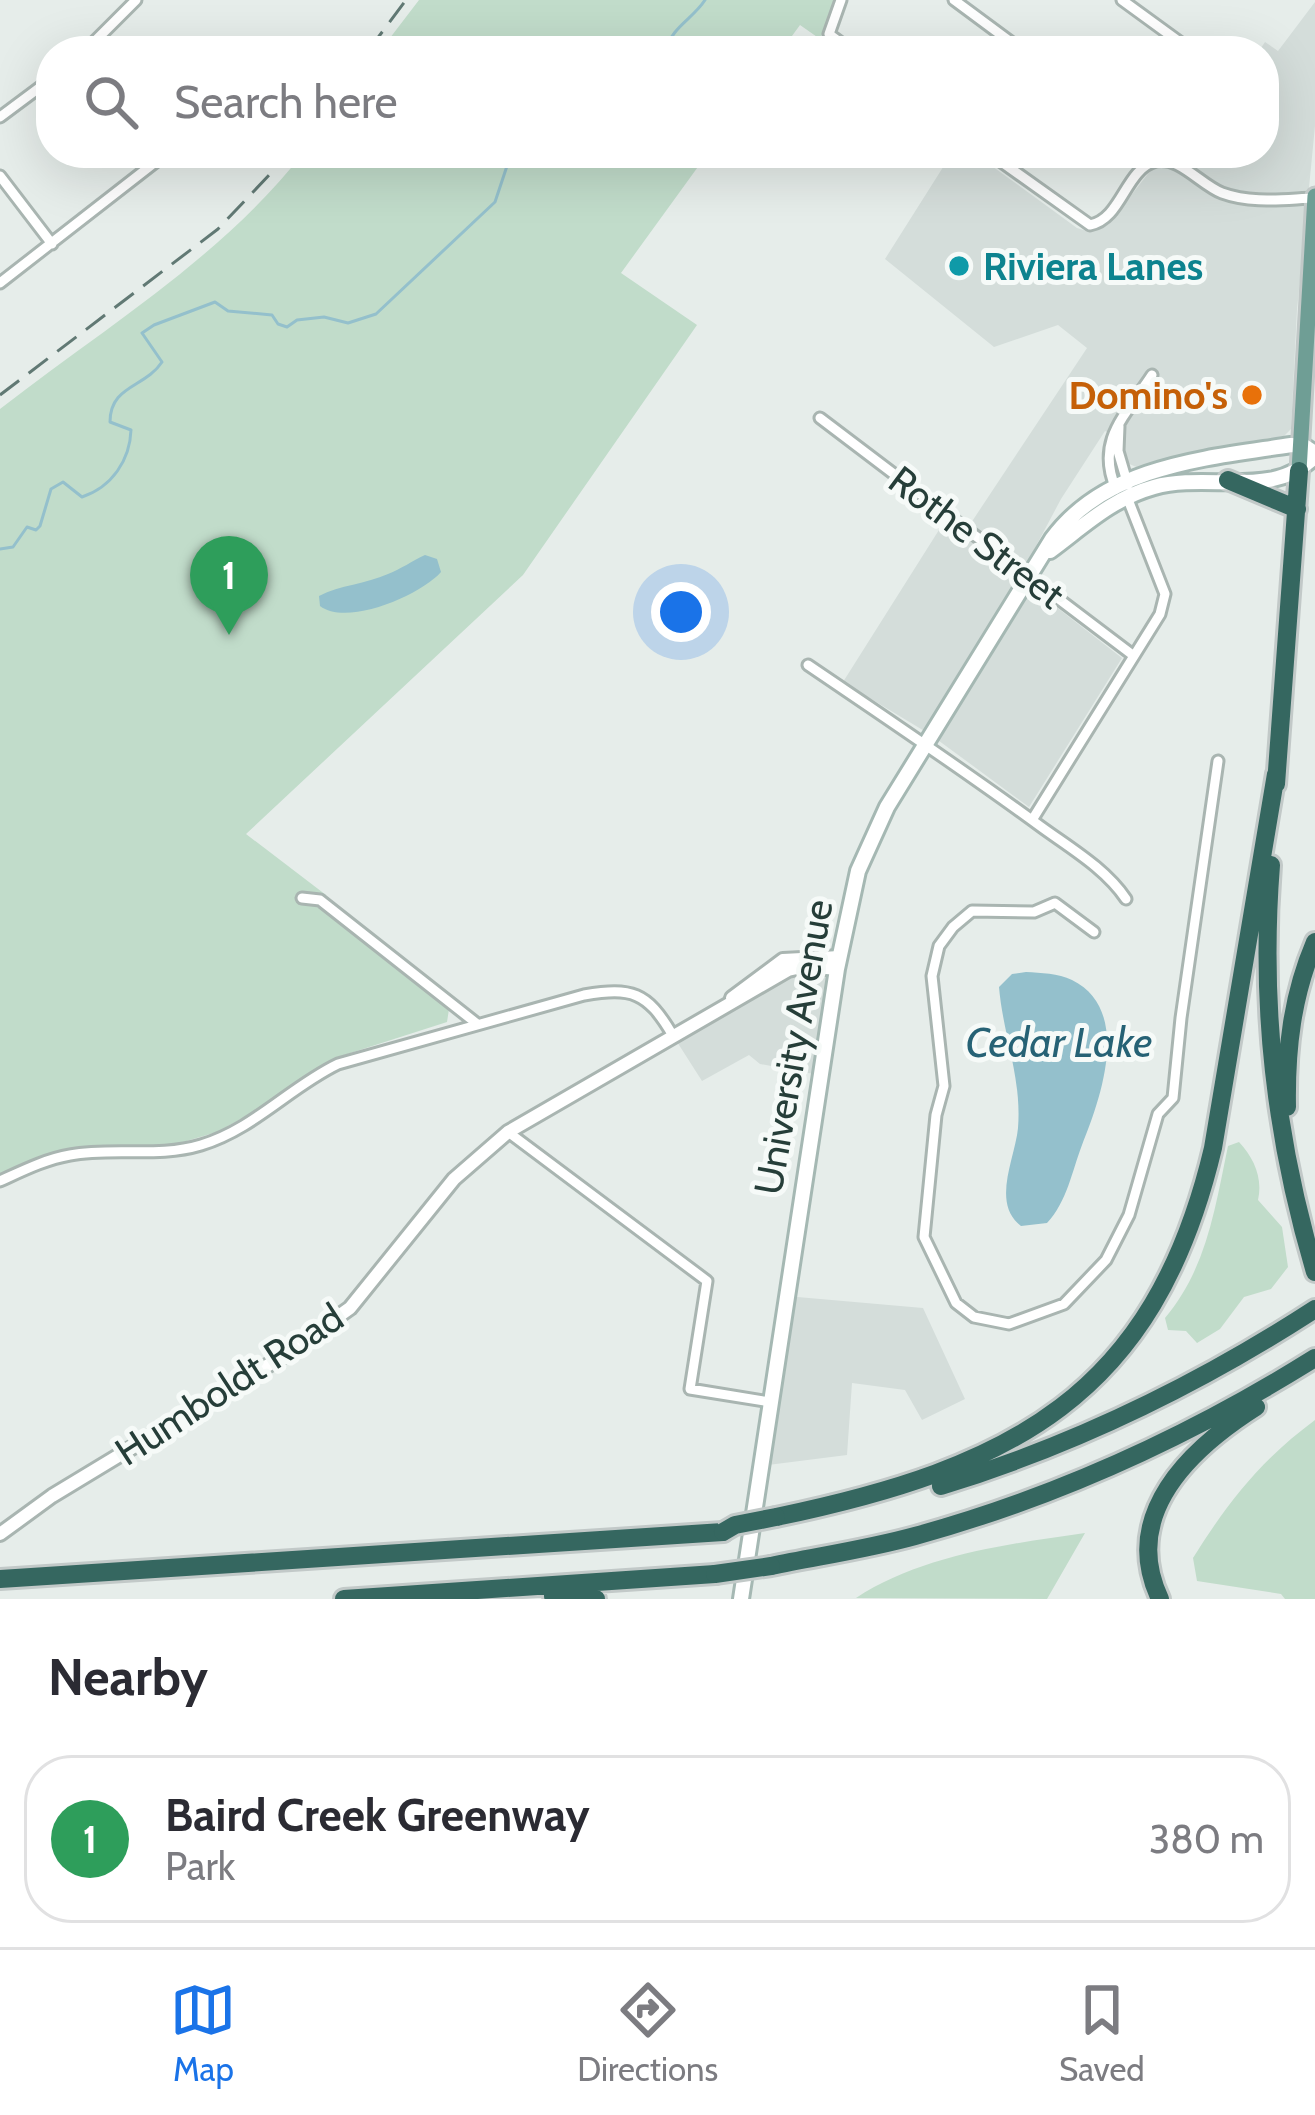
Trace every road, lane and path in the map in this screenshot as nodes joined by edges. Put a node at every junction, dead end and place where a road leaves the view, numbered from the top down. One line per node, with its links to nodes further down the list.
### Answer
1 (136, 0): 5 (street)
2 (841, 0): 6 (street)
3 (954, 0): 7 (street)
4 (1122, 0): 8 (street)
5 (100, 36)
6 (832, 36)
7 (1003, 36)
8 (1171, 36)
9 (36, 90): 10 (street)
10 (0, 117)
11 (148, 168): 17 (street)
12 (1010, 168): 13 (street)
13 (1142, 168)
14 (1181, 168): 16 (street)
15 (0, 176): 17 (street)
16 (1315, 197): 21 (main road)
17 (52, 244): 18 (street)
18 (0, 283)
19 (1153, 375): 24 (street)
20 (820, 418): 26 (street, Rothe Street)
21 (1310, 451): 22 (main road); 24 (main road)
22 (1300, 471): 23 (main road); 25 (highway)
23 (1228, 480): 24 (main road); 25 (highway)
24 (1124, 492): 26 (main road, University Avenue); 27 (street)
25 (1297, 509): 31 (highway)
26 (1031, 577): 27 (street, Rothe Street); 29 (main road, University Avenue)
27 (1134, 656): 32 (street)
28 (808, 665): 29 (street)
29 (926, 742): 32 (street); 37 (main road, University Avenue)
30 (1218, 761): 35 (street)
31 (1276, 774): 43 (highway); 47 (highway)
32 (1032, 820): 34 (street)
33 (302, 898): 38 (street)
34 (1126, 898)
35 (1094, 932)
36 (1315, 942): 42 (highway)
37 (838, 963): 39 (street, Humboldt Road); 46 (main road, University Avenue)
38 (476, 1024): 39 (street); 41 (street)
39 (672, 1034): 40 (street, Humboldt Road)
40 (508, 1132): 46 (street); 48 (street, Humboldt Road)
41 (0, 1181)
42 (1315, 1239)
43 (1315, 1272)
44 (1306, 1315): 47 (highway)
45 (1312, 1365): 50 (highway, bridge); 54 (highway)
46 (770, 1402): 53 (main road, University Avenue)
47 (776, 1521): 49 (highway, bridge)
48 (0, 1534)
49 (0, 1579)
50 (501, 1589): 51 (highway); 52 (highway)
51 (344, 1599)
52 (596, 1599)
53 (741, 1599)
54 (1160, 1599)

